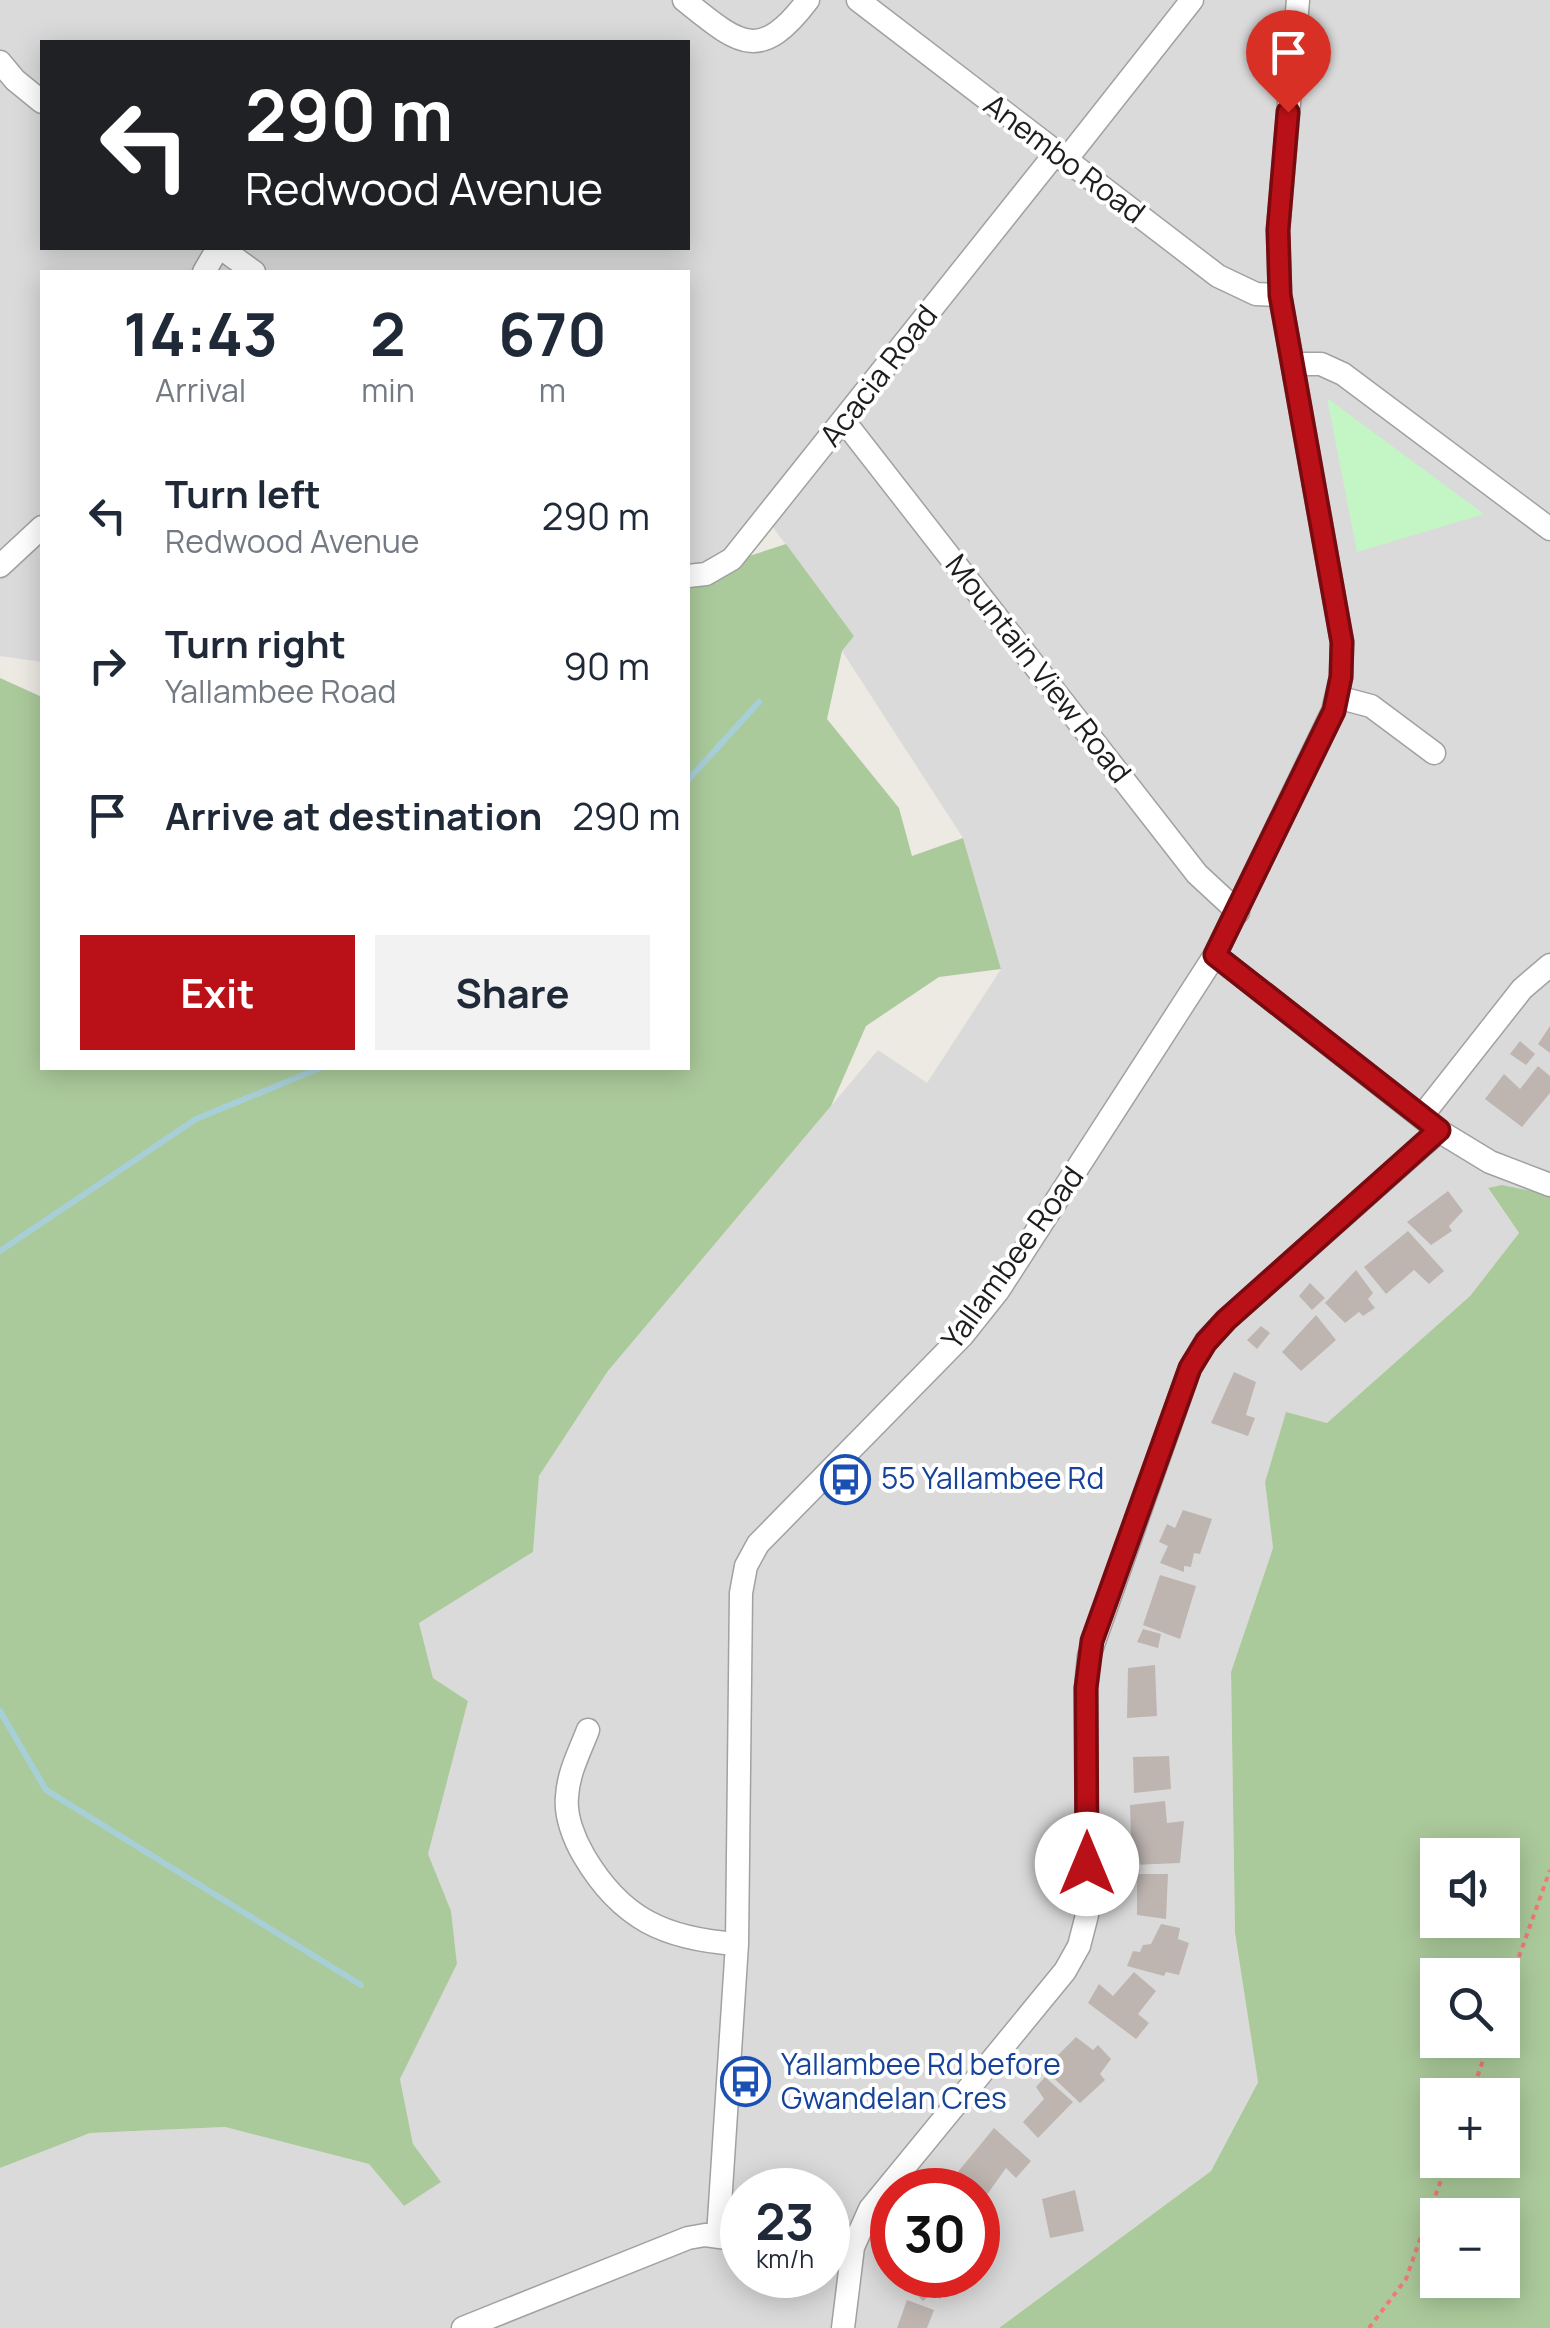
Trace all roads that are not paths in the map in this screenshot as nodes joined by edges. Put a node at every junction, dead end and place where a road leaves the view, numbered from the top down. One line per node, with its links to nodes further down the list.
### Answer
1 (684, 0): 2 (street)
2 (808, 0)
3 (858, 0): 8 (street, Anembo Road)
4 (1192, 0): 8 (street, Acacia Road)
5 (1298, 0): 11 (street, Yallambee Road)
6 (0, 62): 7 (street)
7 (40, 100)
8 (1060, 158): 11 (street, Anembo Road); 13 (street, Acacia Road)
9 (223, 250): 10 (street)
10 (251, 270)
11 (1280, 295): 12 (street, Yallambee Road)
12 (1294, 364): 14 (street); 18 (street, Yallambee Road)
13 (844, 421): 17 (street, Acacia Road); 20 (street, Mountain View Road)
14 (1550, 528)
15 (40, 529): 16 (street)
16 (0, 566)
17 (690, 576)
18 (1338, 697): 19 (street); 20 (street, Yallambee Road)
19 (1434, 752)
20 (1238, 912): 21 (street, Yallambee Road)
21 (1215, 955): 23 (street); 26 (street, Yallambee Road)
22 (1550, 965): 23 (street)
23 (1430, 1123): 24 (street); 28 (street)
24 (1550, 1185)
25 (588, 1730): 26 (street)
26 (737, 1944): 27 (street, Yallambee Road)
27 (718, 2236): 30 (street)
28 (850, 2243)
29 (841, 2298): 31 (street)
30 (466, 2328)
31 (842, 2328)

